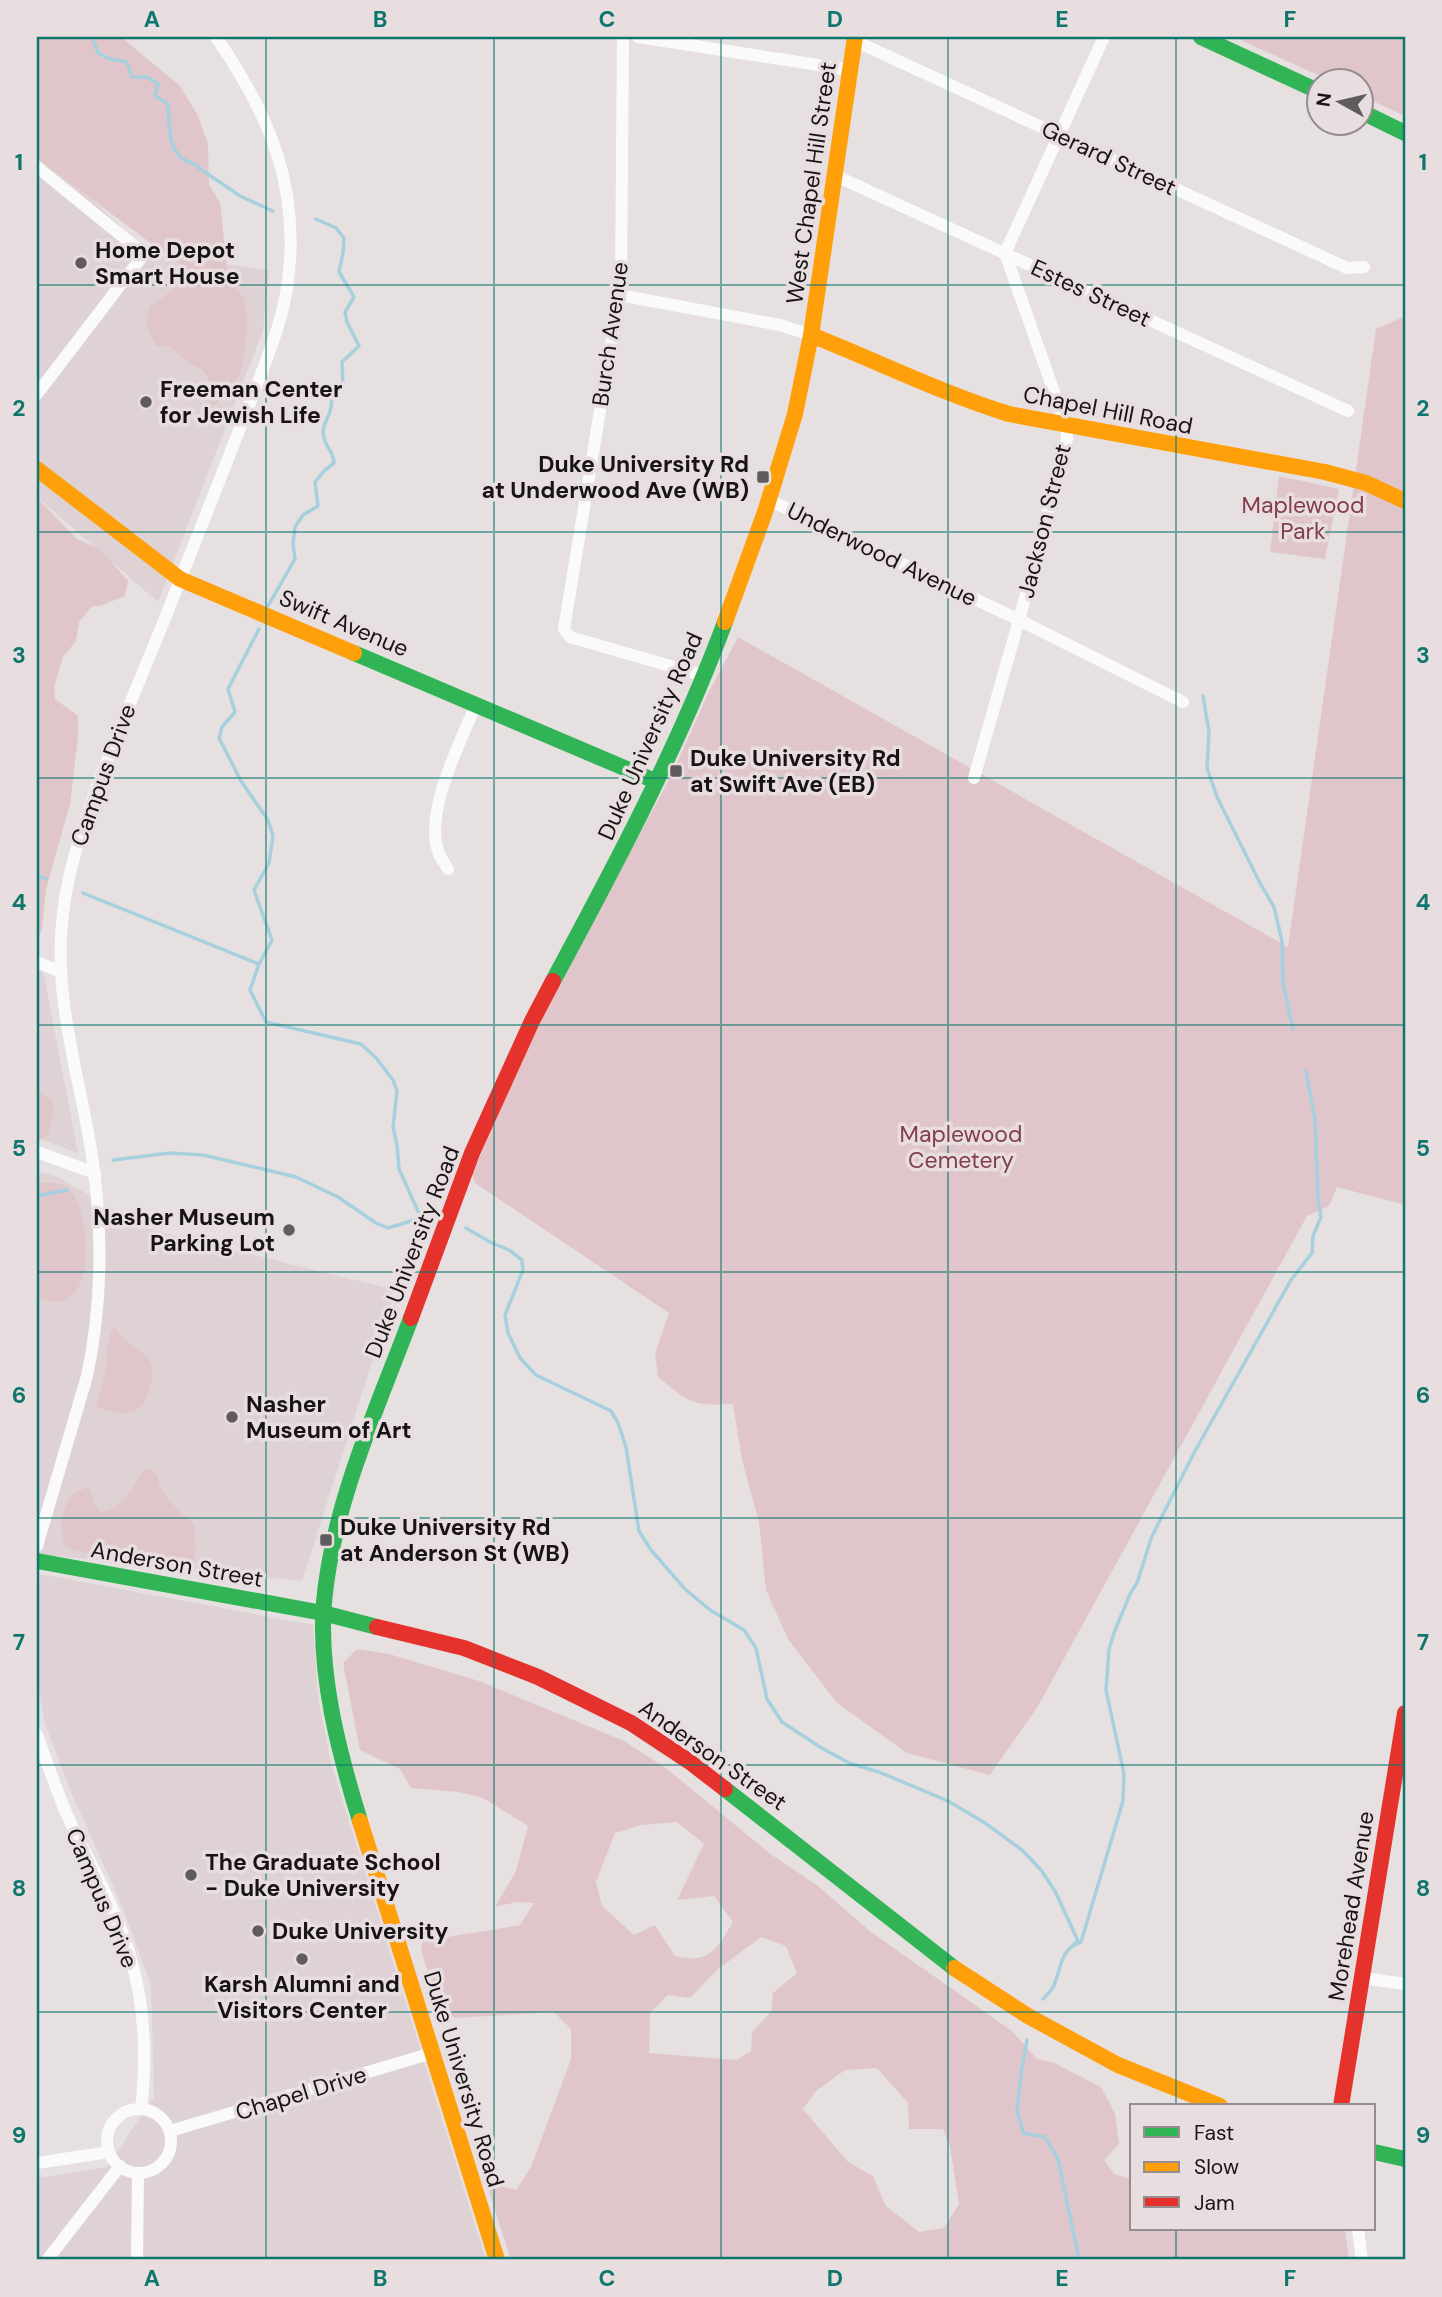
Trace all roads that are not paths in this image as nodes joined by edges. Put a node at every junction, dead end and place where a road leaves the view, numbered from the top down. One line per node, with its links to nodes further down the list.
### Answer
1 (216, 37): 26 (street, Campus Drive)
2 (623, 37): 18 (street, Burch Avenue)
3 (638, 37): 8 (street)
4 (733, 37): 8 (street)
5 (1104, 37): 13 (street)
6 (1201, 37): 10 (street)
7 (855, 39): 9 (street, West Chapel Hill Street); 13 (street, Gerard Street)
8 (732, 52): 9 (street)
9 (850, 70): 15 (street, West Chapel Hill Street)
10 (1306, 86)
11 (1376, 119): 12 (street)
12 (1405, 133)
13 (1059, 135): 16 (street); 17 (street, Gerard Street)
14 (37, 167): 20 (street)
15 (834, 174): 16 (street, Estes Street); 19 (street, West Chapel Hill Street)
16 (1005, 253): 21 (street, Estes Street); 22 (street, Jackson Street)
17 (1364, 267)
18 (619, 295): 19 (street); 28 (street, Burch Avenue)
19 (811, 335): 22 (street, Chapel Hill Road); 24 (street, Duke University Road)
20 (37, 394)
21 (1348, 411)
22 (1066, 426): 25 (street, Chapel Hill Road); 27 (street, Jackson Street)
23 (37, 469): 26 (street, Swift Avenue)
24 (769, 500): 27 (street, Underwood Avenue); 28 (street, Duke University Road)
25 (1405, 501)
26 (180, 579): 30 (street, Swift Avenue); 35 (street, Campus Drive)
27 (1019, 620): 29 (street, Underwood Avenue); 31 (street, Jackson Street)
28 (705, 676): 32 (street, Duke University Road)
29 (1183, 702)
30 (476, 704): 32 (street, Swift Avenue); 33 (street)
31 (974, 778)
32 (655, 781): 40 (street, Duke University Road)
33 (448, 869)
34 (37, 962): 35 (street)
35 (61, 972): 37 (street, Campus Drive)
36 (37, 1152): 37 (street)
37 (95, 1173): 38 (street, Campus Drive)
38 (37, 1546)
39 (37, 1561): 40 (street, Anderson Street)
40 (323, 1613): 45 (street, Duke University Road); 46 (street, Anderson Street)
41 (1405, 1713): 43 (street, Morehead Avenue)
42 (37, 1735): 48 (street, Campus Drive)
43 (1363, 1978): 44 (street); 47 (street, Morehead Avenue)
44 (1405, 1984)
45 (432, 2053): 49 (street, Chapel Drive); 59 (street, Duke University Road)
46 (1215, 2104)
47 (1341, 2104)
48 (141, 2109): 49 (street); 50 (street)
49 (170, 2132): 55 (street)
50 (109, 2152): 53 (street); 54 (street)
51 (1377, 2157): 52 (street)
52 (1405, 2159)
53 (37, 2163)
54 (120, 2166): 55 (street); 57 (street)
55 (138, 2173): 58 (street)
56 (1359, 2230): 60 (street)
57 (47, 2260)
58 (137, 2260)
59 (496, 2260)
60 (1362, 2260)

